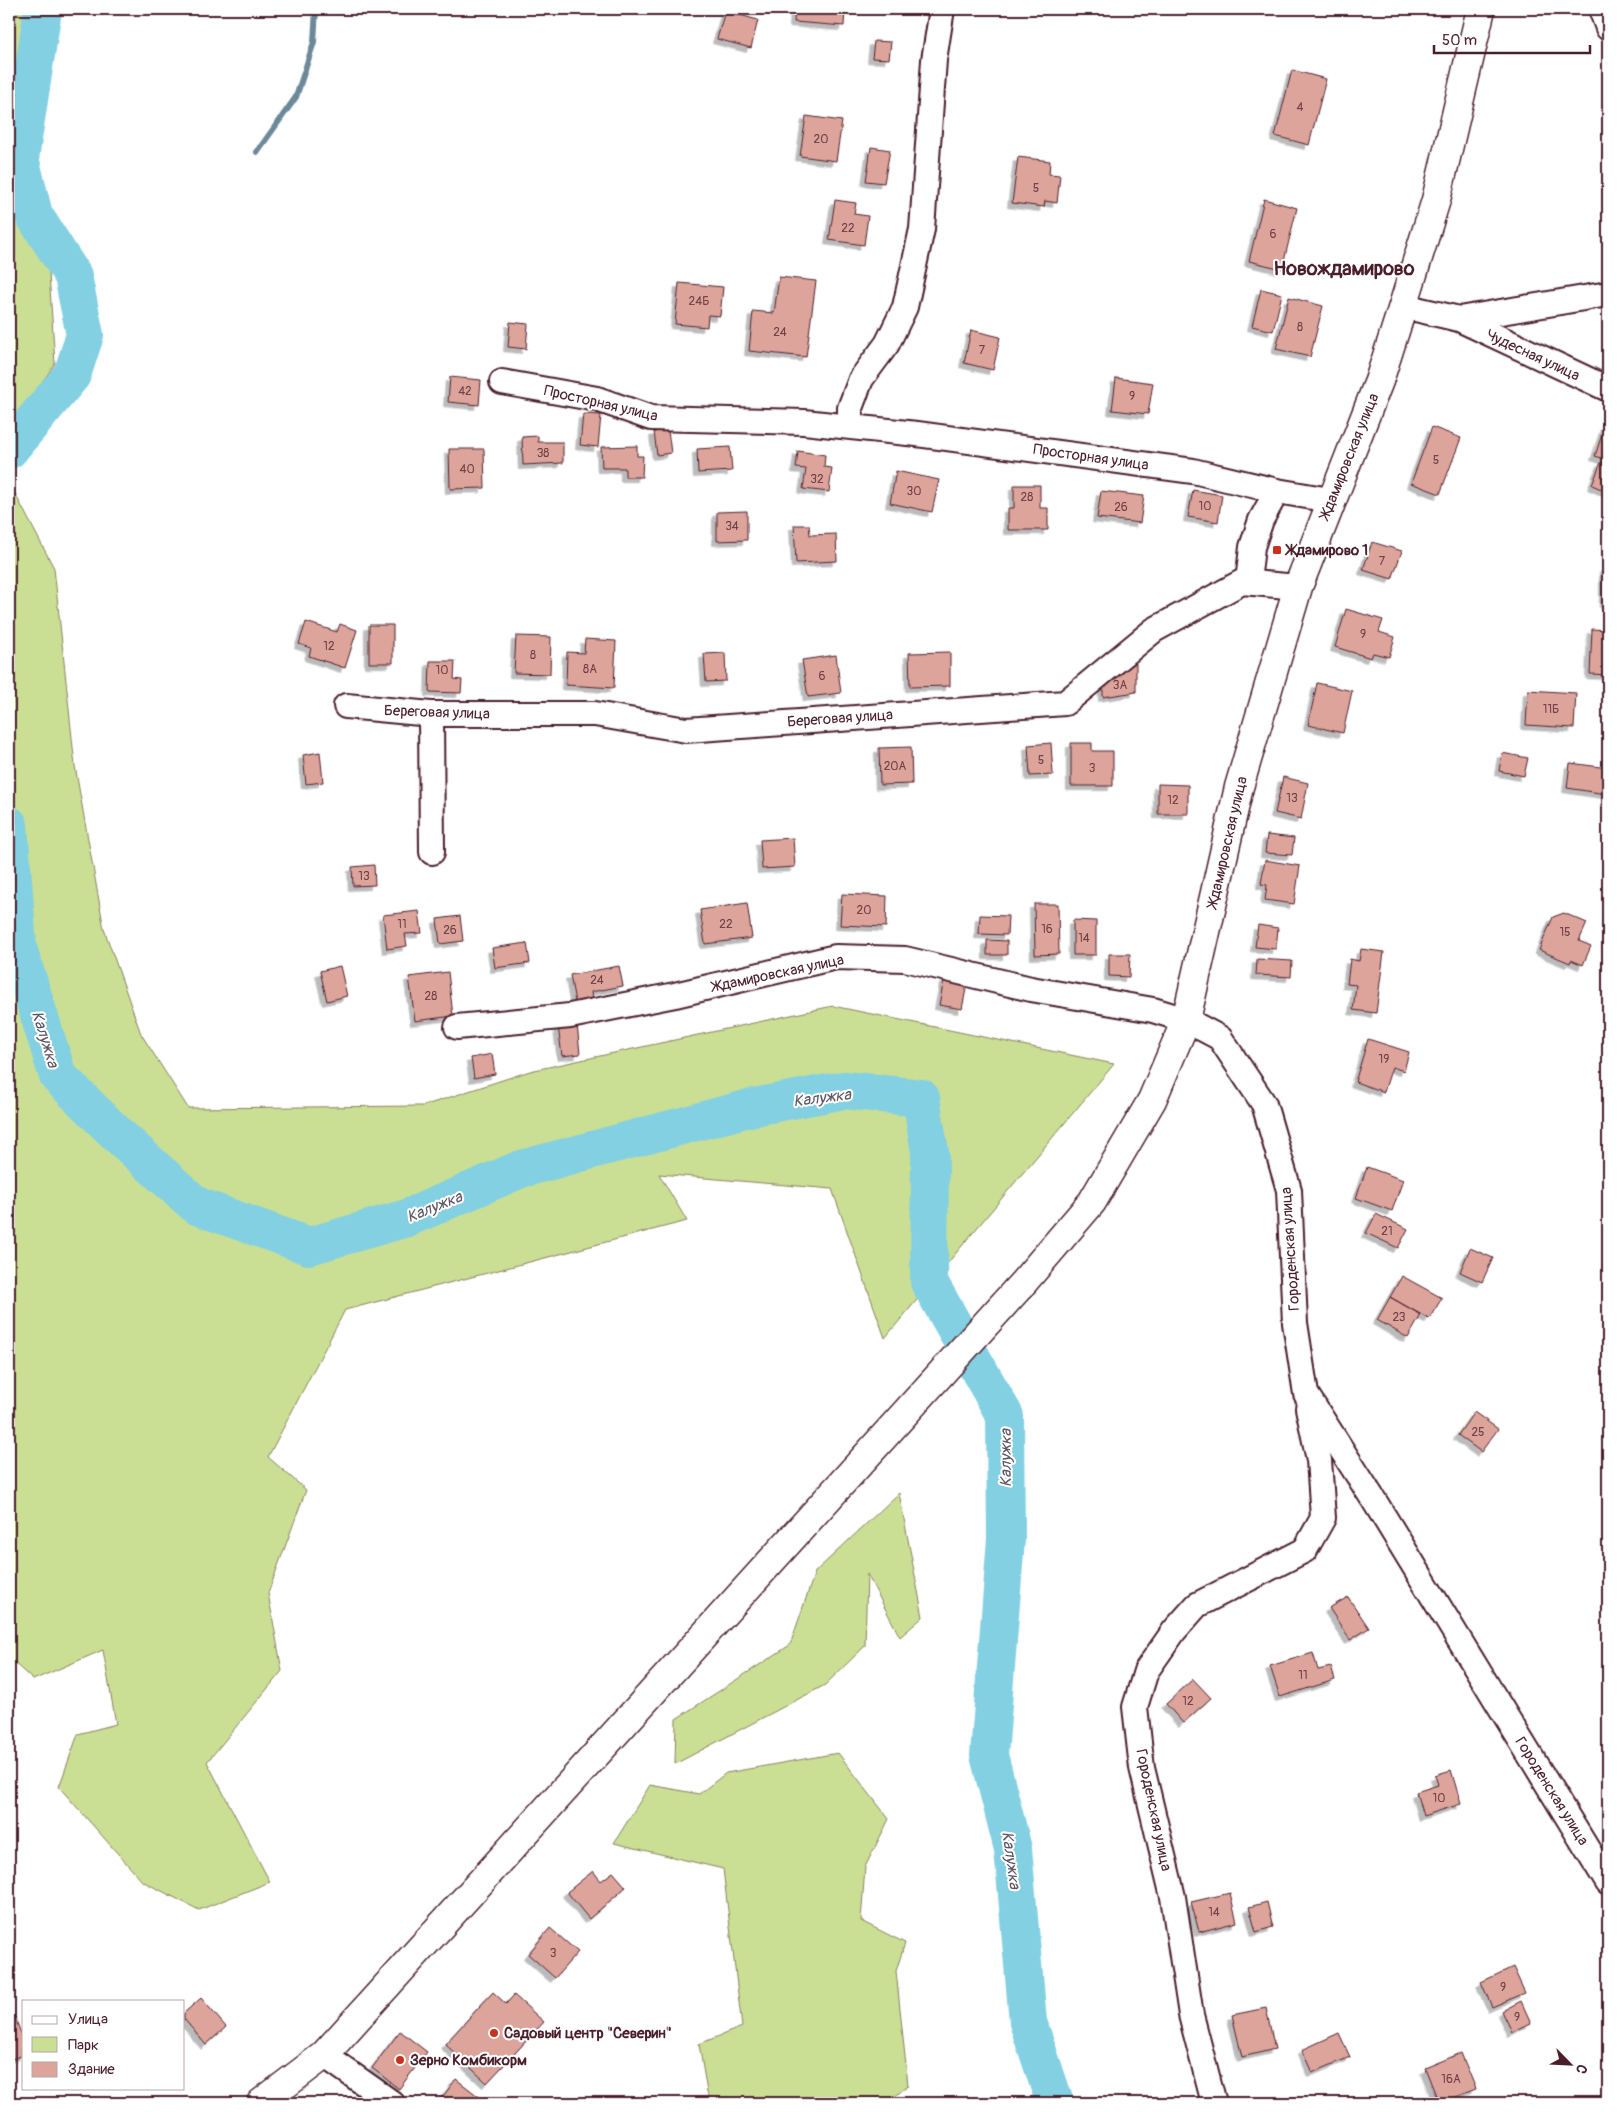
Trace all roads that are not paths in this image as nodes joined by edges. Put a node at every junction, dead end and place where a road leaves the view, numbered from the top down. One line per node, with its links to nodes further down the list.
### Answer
1 (942, 9): 10 (street)
2 (1481, 9): 6 (main road, Ждамировская улица)
3 (1601, 9): 4 (street)
4 (1608, 28)
5 (1608, 294): 7 (street)
6 (1403, 306): 7 (street); 12 (main road, Ждамировская улица)
7 (1459, 319): 9 (street, Чудесная улица)
8 (502, 382): 10 (street, Просторная улица)
9 (1608, 390)
10 (850, 427): 11 (street, Просторная улица)
11 (1277, 491): 12 (street, Просторная улица); 13 (street)
12 (1330, 500): 14 (main road, Ждамировская улица)
13 (1248, 582): 14 (street, Береговая улица); 16 (street, Береговая улица)
14 (1298, 586): 18 (main road, Ждамировская улица)
15 (346, 706): 16 (street, Береговая улица)
16 (431, 714): 17 (street)
17 (432, 852)
18 (1186, 1020): 19 (street, Ждамировская улица); 20 (street, Городенская улица); 22 (main road, Ждамировская улица)
19 (457, 1027)
20 (1306, 1394): 21 (street, Городенская улица); 25 (street, Городенская улица)
21 (1608, 1883)
22 (324, 2055): 23 (main road, Ждамировская улица); 24 (street)
23 (261, 2103)
24 (392, 2103)
25 (1214, 2103)

